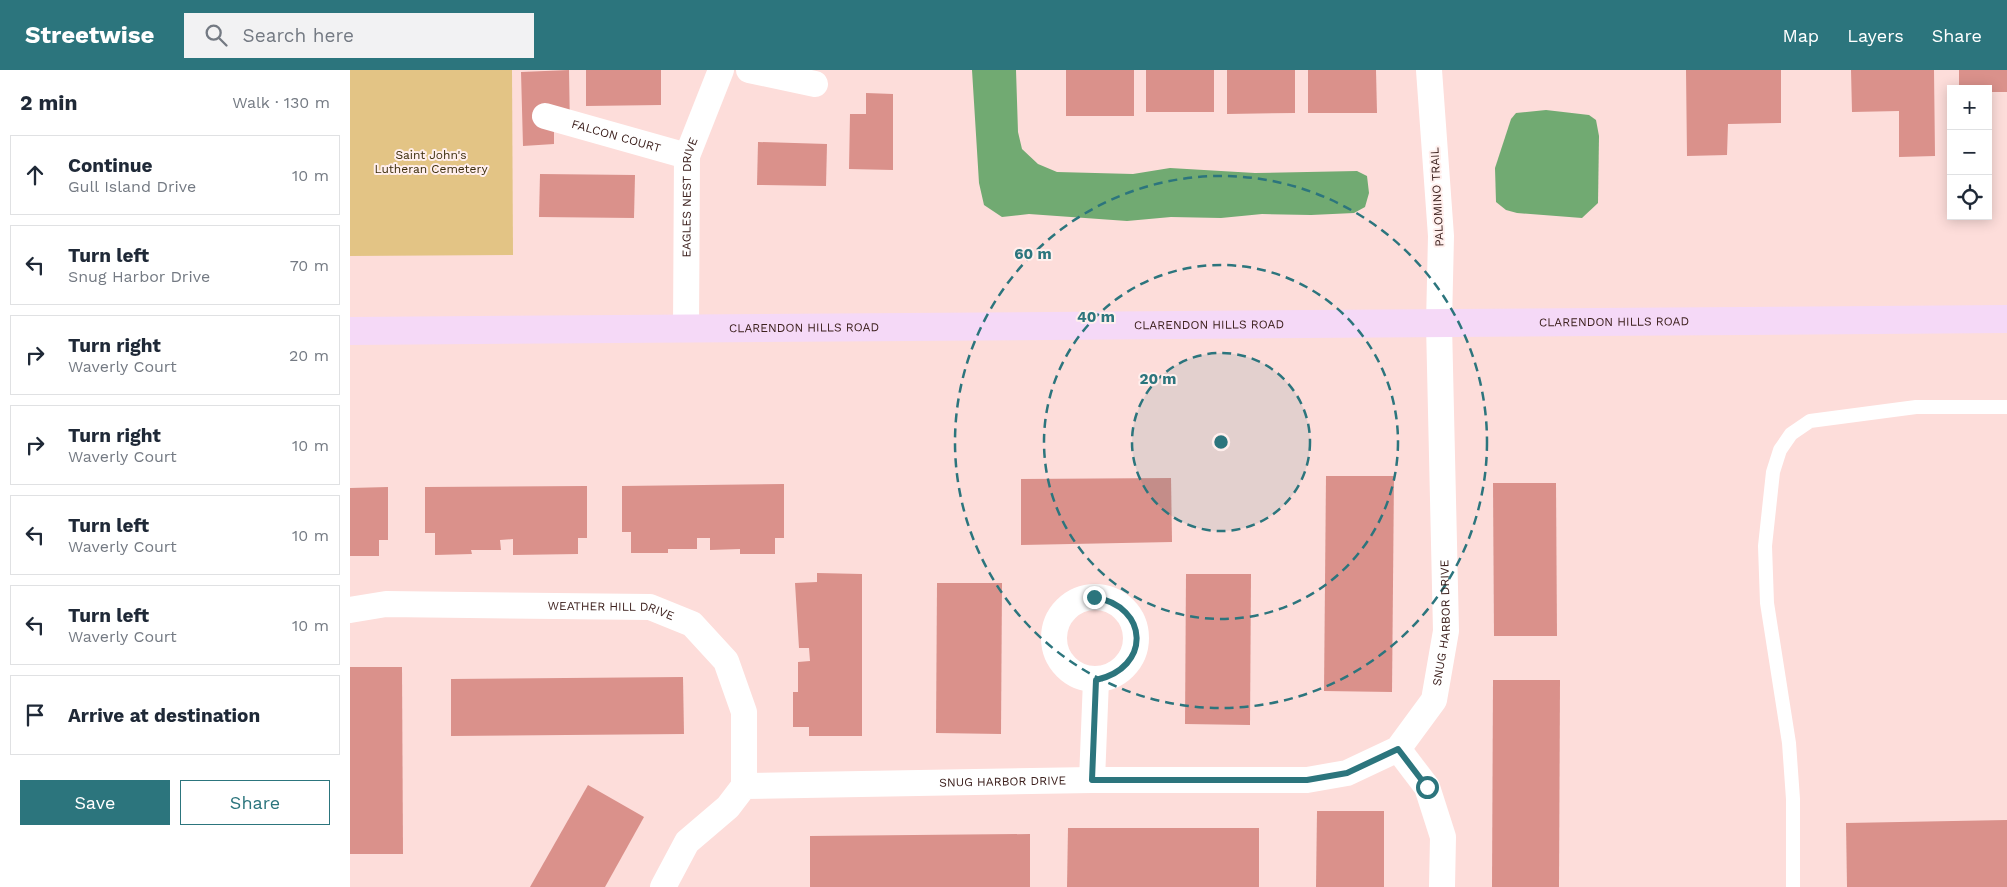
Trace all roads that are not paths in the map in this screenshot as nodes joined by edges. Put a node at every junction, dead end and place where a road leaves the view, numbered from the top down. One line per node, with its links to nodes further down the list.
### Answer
1 (720, 70): 6 (street, EAGLES NEST DRIVE)
2 (748, 70): 4 (street)
3 (1429, 70): 8 (street, PALOMINO TRAIL)
4 (815, 84)
5 (545, 116): 6 (street, FALCON COURT)
6 (687, 156): 9 (street, EAGLES NEST DRIVE)
7 (2007, 319): 8 (street, CLARENDON HILLS ROAD)
8 (1439, 324): 9 (street, CLARENDON HILLS ROAD); 14 (street, SNUG HARBOR DRIVE)
9 (686, 329): 10 (street, CLARENDON HILLS ROAD)
10 (350, 331)
11 (2007, 408): 19 (lane)
12 (350, 610): 16 (street, WEATHER HILL DRIVE)
13 (1096, 680): 15 (street)
14 (1398, 749): 15 (street, SNUG HARBOR DRIVE); 18 (street)
15 (1092, 780): 16 (street, SNUG HARBOR DRIVE)
16 (744, 786): 17 (street)
17 (663, 887)
18 (1442, 887)
19 (1793, 887)

